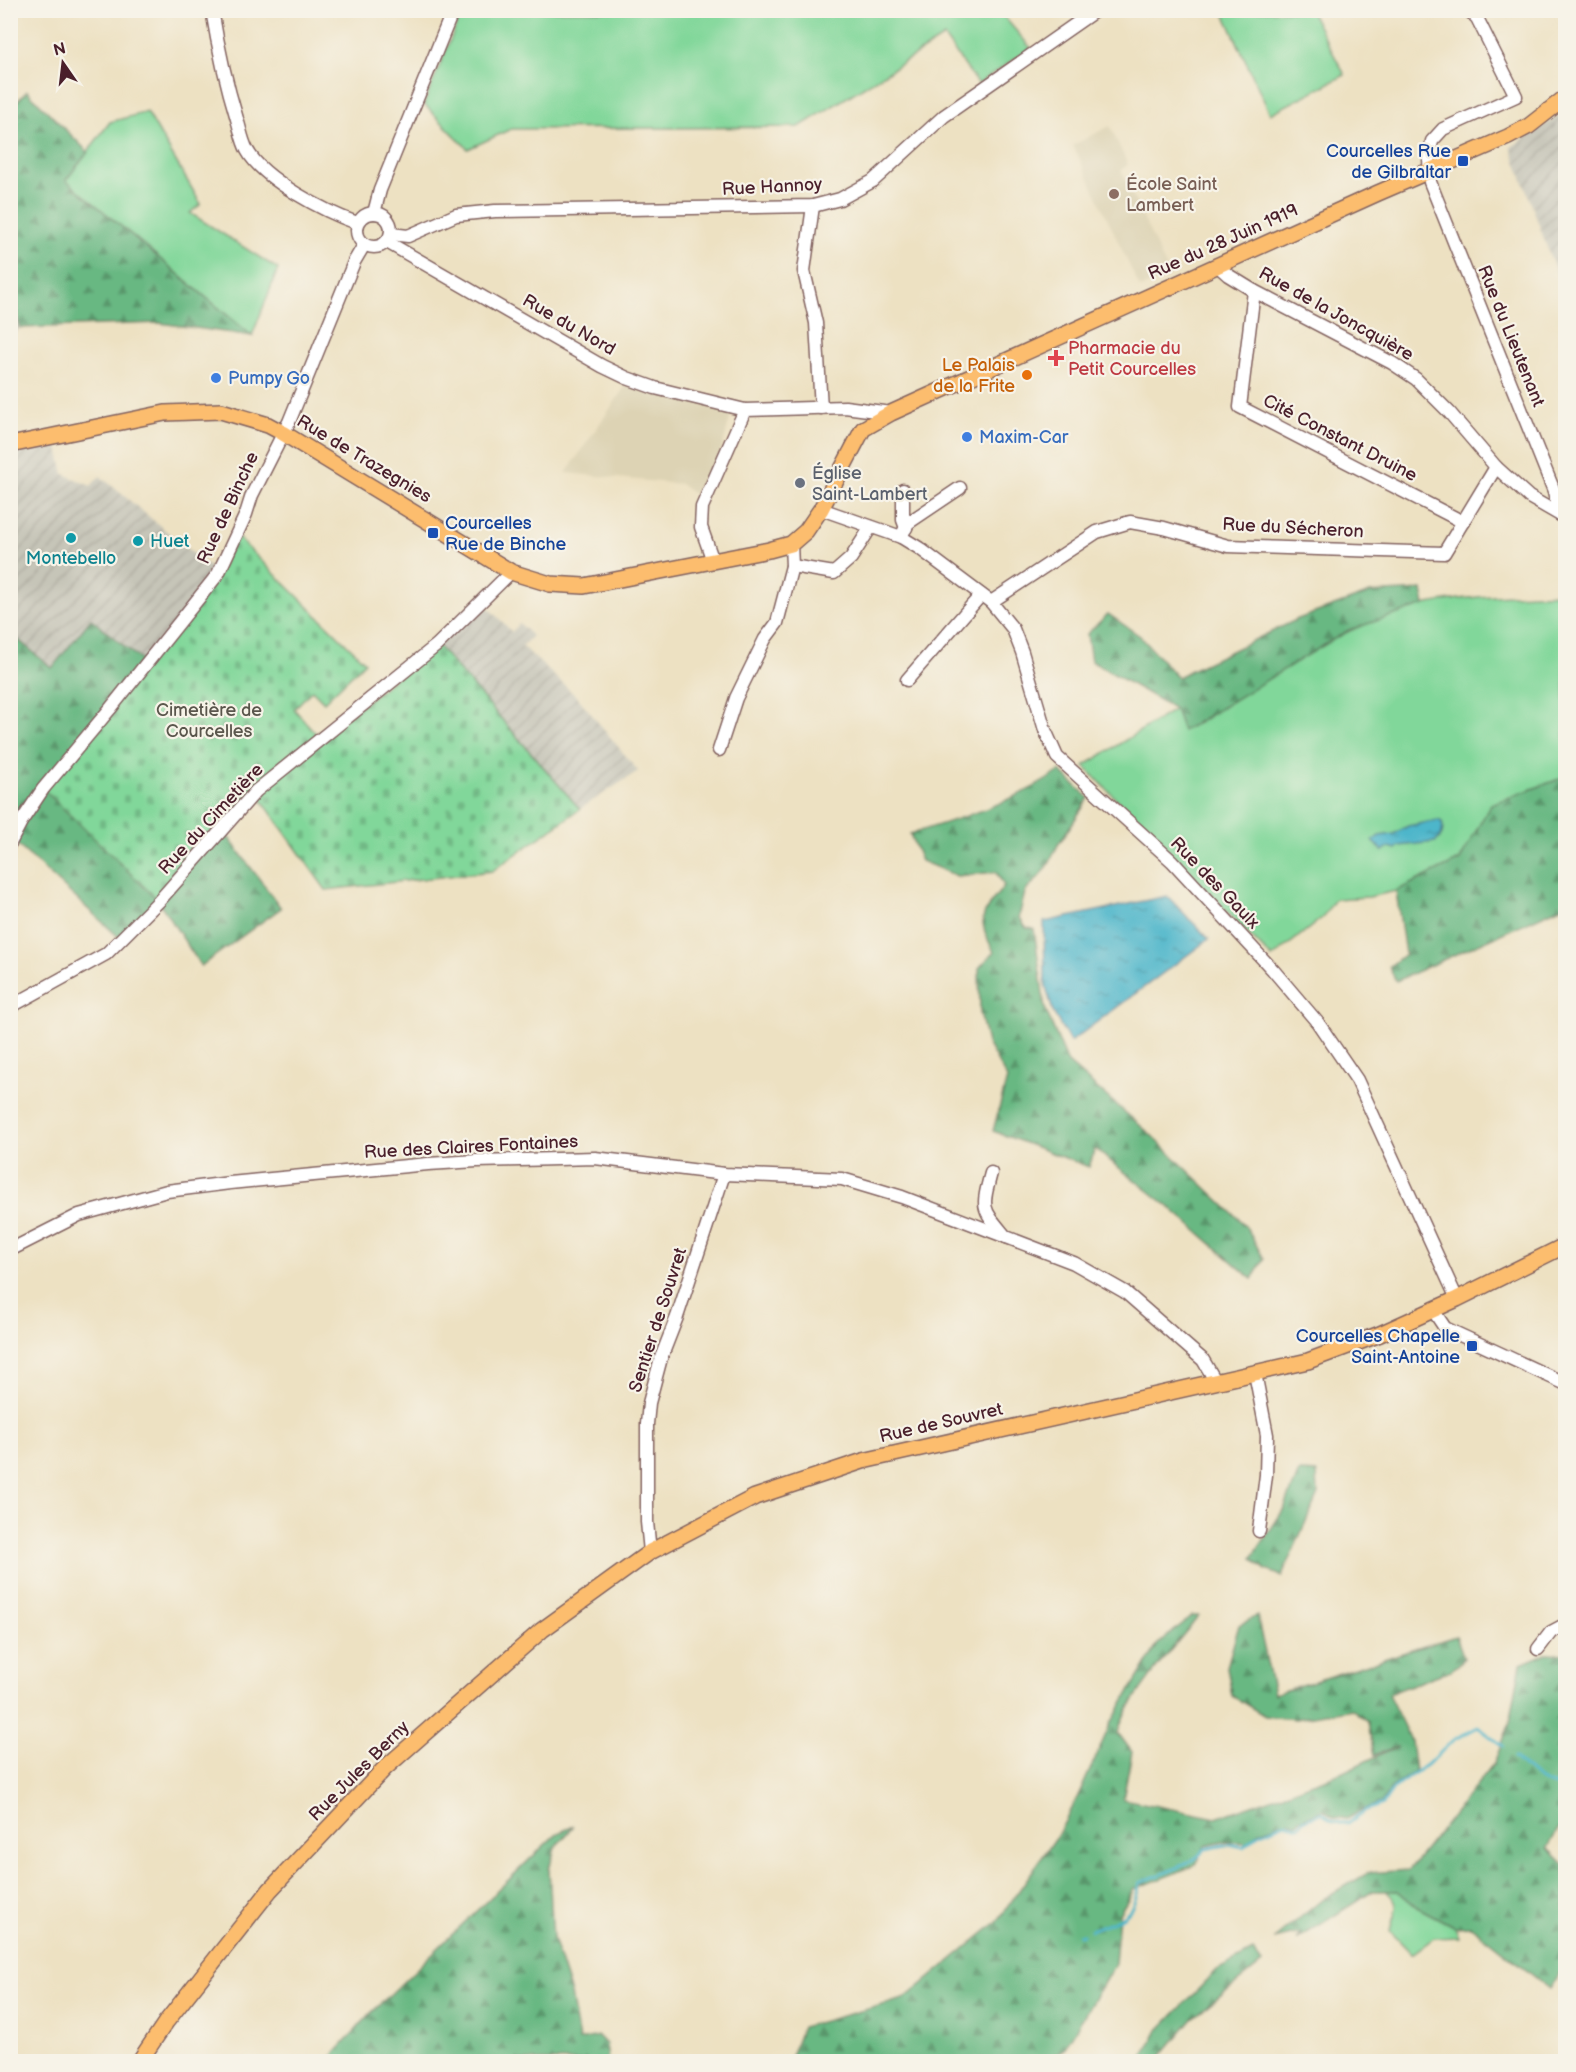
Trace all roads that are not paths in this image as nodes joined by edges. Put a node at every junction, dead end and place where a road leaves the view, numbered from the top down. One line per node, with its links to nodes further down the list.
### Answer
1 (212, 10): 9 (street)
2 (453, 10): 8 (street)
3 (1096, 10): 7 (street, Rue Hannoy)
4 (1468, 10): 6 (street)
5 (1566, 98): 6 (main road, Rue du 28 Juin 1919)
6 (1429, 171): 12 (main road, Rue du 28 Juin 1919); 23 (street, Rue du Lieutenant)
7 (813, 206): 10 (street, Rue Hannoy); 14 (street)
8 (374, 213): 9 (street); 10 (street)
9 (357, 223): 11 (street)
10 (389, 238): 11 (street); 15 (street, Rue du Nord)
11 (364, 245): 17 (street, Rue de Binche)
12 (1218, 266): 13 (street, Rue de la Joncquière); 16 (main road, Rue du 28 Juin 1919)
13 (1254, 291): 19 (street, Rue de la Joncquière); 24 (street, Cité Constant Druine)
14 (821, 408): 15 (street, Rue du Nord); 16 (street, Rue du Nord)
15 (745, 410): 28 (street)
16 (891, 412): 22 (main road, Rue du 28 Juin 1919)
17 (283, 433): 18 (main road, Rue de Trazegnies); 30 (main road, Rue de Trazegnies); 34 (street, Rue de Binche)
18 (10, 445)
19 (1496, 467): 23 (street, Rue de la Joncquière); 24 (street, Rue du Sécheron)
20 (960, 488): 26 (street)
21 (903, 490): 26 (street)
22 (821, 509): 25 (street, Rue des Gaulx); 27 (main road, Rue du 28 Juin 1919)
23 (1562, 516)
24 (1463, 522): 31 (street, Rue du Sécheron)
25 (871, 527): 26 (street, Rue des Gaulx); 29 (street)
26 (904, 533): 31 (street, Rue des Gaulx)
27 (791, 544): 28 (main road, Rue de Trazegnies); 29 (street)
28 (713, 561): 30 (main road, Rue de Trazegnies)
29 (792, 566): 33 (street)
30 (511, 572): 35 (street, Rue du Cimetière)
31 (986, 599): 32 (street); 41 (street, Rue des Gaulx)
32 (908, 680)
33 (719, 750)
34 (10, 843)
35 (10, 1007)
36 (991, 1173): 38 (street, Rue des Claires Fontaines)
37 (724, 1174): 38 (street, Rue des Claires Fontaines); 40 (street, Rue des Claires Fontaines); 47 (street, Sentier de Souvret)
38 (1007, 1238): 44 (street, Rue des Claires Fontaines)
39 (1566, 1245): 41 (main road, Rue de Souvret)
40 (10, 1250)
41 (1457, 1299): 42 (main road, Rue de Souvret)
42 (1433, 1310): 43 (main road, Rue de Souvret); 45 (street)
43 (1255, 1373): 44 (main road, Rue de Souvret); 46 (street)
44 (1216, 1382): 47 (main road, Rue de Souvret)
45 (1566, 1384)
46 (1259, 1531)
47 (650, 1552): 50 (main road, Rue Jules Berny)
48 (1566, 1624): 49 (street)
49 (1538, 1649)
50 (139, 2061)

